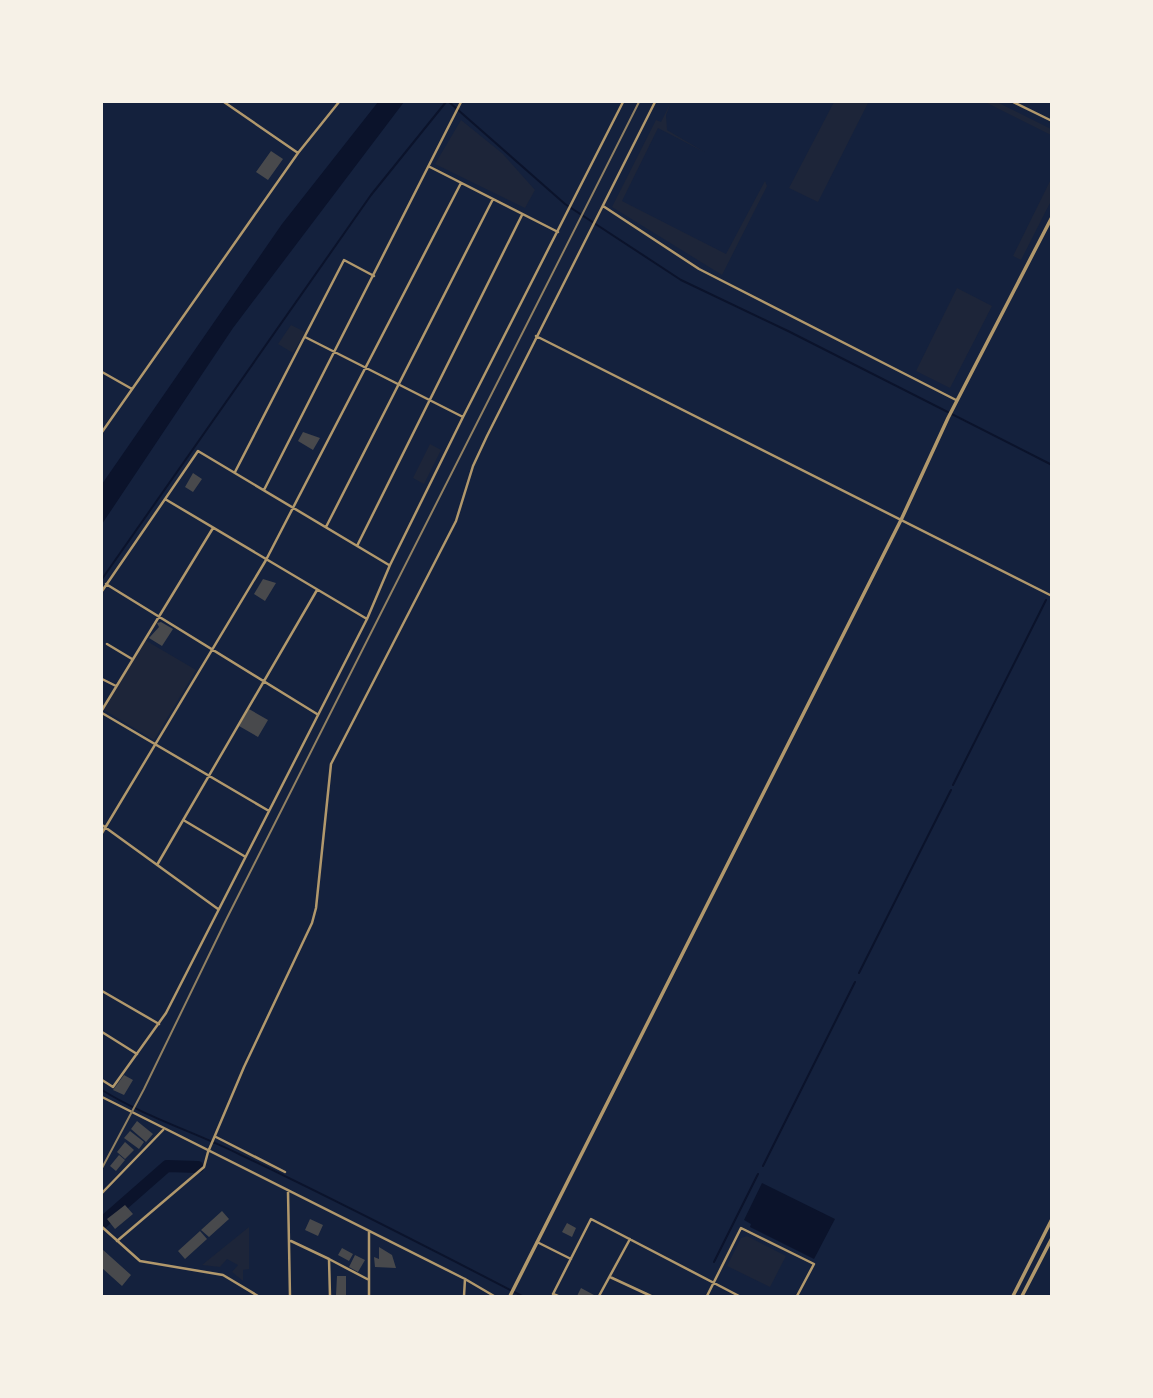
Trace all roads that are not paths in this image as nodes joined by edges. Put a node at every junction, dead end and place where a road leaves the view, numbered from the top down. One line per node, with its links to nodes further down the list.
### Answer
1 (224, 102): 8 (street)
2 (339, 102): 8 (street)
3 (461, 102): 9 (street)
4 (624, 102): 15 (street)
5 (655, 102): 12 (street)
6 (1013, 102): 7 (street)
7 (1052, 121)
8 (298, 153): 23 (street)
9 (429, 167): 10 (street); 16 (street)
10 (461, 183): 11 (street); 20 (street)
11 (493, 199): 13 (street); 22 (street)
12 (603, 206): 17 (street); 25 (street)
13 (522, 215): 15 (street); 24 (street)
14 (1052, 217): 25 (street)
15 (558, 232): 26 (street)
16 (374, 276): 18 (street); 19 (street)
17 (536, 336): 32 (street); 68 (street)
18 (305, 337): 19 (street); 28 (street)
19 (335, 353): 20 (street); 29 (street)
20 (367, 369): 22 (street); 31 (street)
21 (102, 372): 23 (street)
22 (399, 386): 24 (street); 33 (street)
23 (132, 389): 27 (street)
24 (430, 401): 26 (street); 35 (street)
25 (957, 401): 32 (street)
26 (463, 417): 37 (street)
27 (102, 432)
28 (235, 472): 29 (street); 30 (street)
29 (264, 490): 31 (street)
30 (165, 499): 34 (street); 38 (street)
31 (295, 508): 33 (street); 36 (street)
32 (901, 520): 41 (street); 80 (street)
33 (326, 527): 35 (street)
34 (213, 528): 36 (street); 42 (street)
35 (357, 546): 37 (street)
36 (266, 560): 39 (street); 45 (street)
37 (390, 565): 43 (street)
38 (106, 584): 40 (street); 42 (street)
39 (317, 590): 43 (street); 48 (street)
40 (102, 591)
41 (1052, 596)
42 (159, 617): 45 (street); 46 (street)
43 (367, 619): 51 (street)
44 (107, 644): 46 (street)
45 (212, 649): 48 (street); 52 (street)
46 (132, 659): 49 (street)
47 (102, 679): 49 (street)
48 (263, 681): 51 (street); 53 (street)
49 (116, 686): 50 (street)
50 (102, 711): 52 (street)
51 (317, 714): 54 (street)
52 (156, 746): 53 (street); 56 (street)
53 (210, 776): 54 (street); 55 (street)
54 (269, 811): 58 (street)
55 (185, 821): 58 (street); 59 (street)
56 (103, 826): 57 (street); 59 (street)
57 (102, 833)
58 (244, 856): 60 (street)
59 (157, 865): 60 (street)
60 (218, 909): 62 (street)
61 (102, 990): 62 (street)
62 (159, 1024): 64 (street)
63 (102, 1032): 64 (street)
64 (137, 1054): 65 (street)
65 (102, 1080)
66 (102, 1097): 67 (street)
67 (163, 1130): 69 (street); 72 (street)
68 (215, 1137): 69 (street); 70 (street)
69 (208, 1152): 71 (street); 78 (street)
70 (285, 1172)
71 (288, 1192): 75 (street); 79 (street)
72 (102, 1193)
73 (1052, 1219): 100 (street)
74 (102, 1227): 78 (street)
75 (369, 1232): 84 (street); 85 (street)
76 (1052, 1238): 101 (street)
77 (630, 1239): 82 (street); 83 (street); 86 (street)
78 (117, 1241): 88 (street)
79 (291, 1241): 81 (street); 89 (street)
80 (537, 1242): 82 (street); 87 (street)
81 (329, 1259): 85 (street); 90 (street)
82 (571, 1259): 94 (street)
83 (610, 1277): 95 (street); 96 (street)
84 (465, 1279): 92 (street); 93 (street)
85 (369, 1280): 91 (street)
86 (714, 1282): 97 (street); 98 (street); 99 (street)
87 (510, 1296)
88 (258, 1297)
89 (290, 1297)
90 (330, 1297)
91 (369, 1297)
92 (464, 1297)
93 (494, 1297)
94 (558, 1297)
95 (599, 1297)
96 (650, 1297)
97 (706, 1297)
98 (739, 1297)
99 (797, 1297)
100 (1013, 1297)
101 (1022, 1297)

